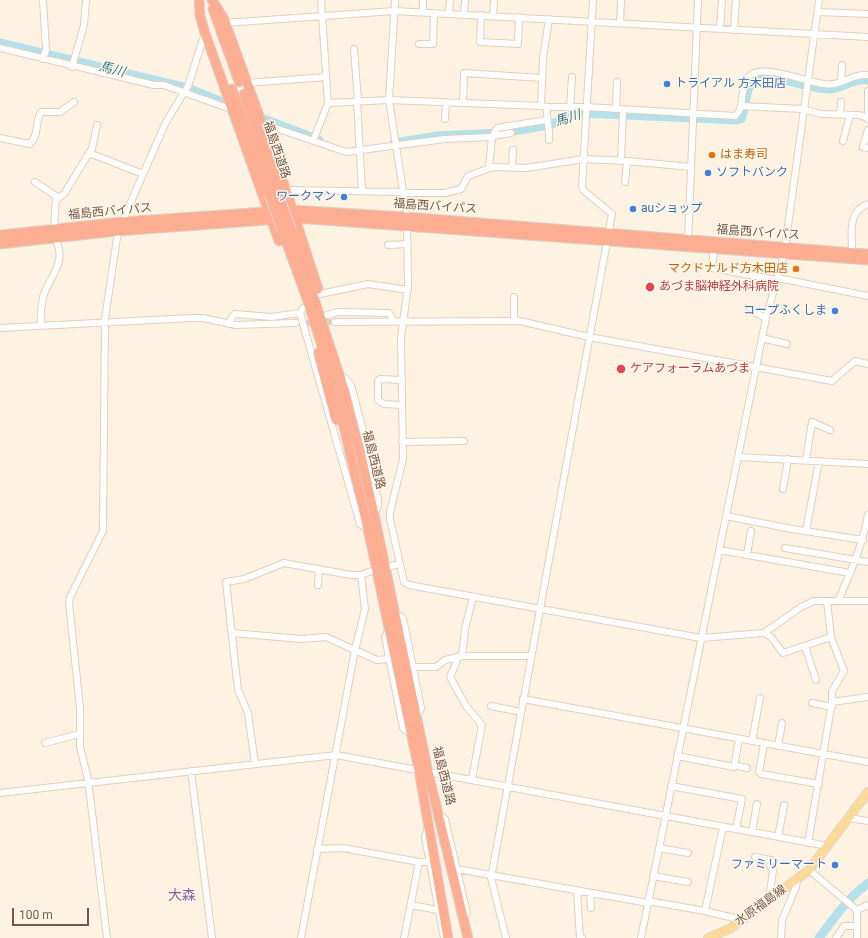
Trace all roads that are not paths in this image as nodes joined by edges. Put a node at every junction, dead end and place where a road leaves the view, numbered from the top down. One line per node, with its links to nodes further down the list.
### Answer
1 (43, 0): 41 (street)
2 (86, 0): 42 (street)
3 (199, 0): 35 (highway); 96 (highway, 福島西道路)
4 (211, 0): 30 (highway); 96 (highway, 福島西道路)
5 (321, 0): 24 (street)
6 (395, 0): 17 (street)
7 (423, 0): 18 (street)
8 (450, 0): 21 (street)
9 (465, 0): 22 (street)
10 (494, 0): 26 (street)
11 (594, 0): 29 (street)
12 (621, 0): 31 (street)
13 (698, 0): 32 (street)
14 (722, 0): 33 (street)
15 (736, 0): 34 (street)
16 (819, 0): 19 (street)
17 (394, 11): 18 (street); 24 (street); 54 (street)
18 (423, 12): 20 (street)
19 (818, 12): 23 (street); 36 (street)
20 (434, 13): 21 (street); 38 (street)
21 (449, 14): 22 (street)
22 (464, 14): 25 (street)
23 (868, 14)
24 (323, 15): 30 (street); 45 (street)
25 (482, 15): 26 (street); 27 (street)
26 (493, 16): 27 (street)
27 (519, 17): 28 (street)
28 (549, 19): 29 (street); 47 (street)
29 (592, 21): 31 (street); 66 (street)
30 (225, 23): 50 (highway)
31 (620, 23): 32 (street)
32 (696, 28): 33 (street); 68 (street)
33 (720, 29): 34 (street)
34 (734, 30): 36 (street)
35 (205, 34): 52 (street); 65 (highway)
36 (814, 35): 37 (street); 51 (street)
37 (868, 37)
38 (419, 44)
39 (0, 48): 41 (street)
40 (354, 49): 55 (street)
41 (44, 55): 42 (street)
42 (72, 65): 52 (street)
43 (842, 65): 49 (street)
44 (868, 75): 49 (street)
45 (326, 77): 50 (street); 59 (street)
46 (572, 77): 63 (street)
47 (542, 78): 60 (street); 61 (street)
48 (617, 82): 67 (street)
49 (841, 82): 51 (street)
50 (246, 83): 73 (highway)
51 (808, 84): 62 (street); 64 (street)
52 (186, 89): 65 (street); 93 (street)
53 (868, 92): 71 (street)
54 (390, 100): 55 (street); 57 (street); 83 (street)
55 (357, 101): 59 (street); 85 (street)
56 (74, 102): 79 (street)
57 (446, 102): 60 (street); 72 (street)
58 (840, 102): 69 (street)
59 (328, 103): 80 (street)
60 (462, 103): 61 (street)
61 (544, 106): 63 (street); 74 (street)
62 (743, 106): 64 (street); 68 (street)
63 (570, 108): 66 (street)
64 (803, 108): 69 (street); 114 (street)
65 (233, 110): 102 (highway)
66 (587, 112): 67 (street); 88 (street)
67 (621, 112): 68 (street); 89 (street)
68 (693, 115): 90 (street)
69 (840, 115): 70 (street)
70 (850, 115): 71 (street); 82 (street)
71 (868, 118)
72 (445, 119)
73 (262, 123): 80 (street); 96 (highway)
74 (547, 123): 78 (street); 81 (street)
75 (97, 124): 87 (street)
76 (868, 130): 84 (street)
77 (511, 133): 78 (street)
78 (493, 134): 83 (street); 91 (street)
79 (0, 138)
80 (314, 139): 85 (street)
81 (549, 140)
82 (843, 141)
83 (397, 143): 85 (street); 98 (street)
84 (868, 148)
85 (359, 149): 97 (street)
86 (513, 150): 92 (street)
87 (88, 153): 93 (street); 99 (street)
88 (584, 158): 89 (street); 92 (street); 108 (street)
89 (624, 161): 90 (street); 95 (street)
90 (691, 167): 109 (street)
91 (489, 168): 92 (street); 98 (street)
92 (512, 168)
93 (143, 174): 104 (street)
94 (34, 182): 99 (street)
95 (625, 182)
96 (277, 191): 97 (street); 101 (highway); 105 (highway, 福島西道路, bridge)
97 (362, 191): 98 (street)
98 (404, 193): 103 (street)
99 (57, 199): 106 (street)
100 (868, 204): 115 (street)
101 (294, 214): 102 (highway, 福島西バイパス); 103 (highway, 福島西バイパス); 120 (highway)
102 (270, 215): 104 (highway, 福島西バイパス); 124 (highway)
103 (407, 221): 108 (highway, 福島西バイパス); 111 (street)
104 (120, 226): 106 (highway, 福島西バイパス); 130 (street)
105 (286, 230): 147 (highway, 福島西道路); 153 (highway, 福島西道路)
106 (54, 234): 107 (highway, 福島西バイパス); 110 (highway, 福島西バイパス); 134 (street)
107 (0, 235)
108 (608, 237): 109 (highway, 福島西バイパス); 136 (street)
109 (687, 243): 113 (highway, 福島西バイパス); 114 (highway, 福島西バイパス)
110 (0, 244)
111 (408, 244): 112 (street); 119 (street)
112 (388, 245)
113 (714, 250): 114 (highway, 福島西バイパス); 118 (street)
114 (785, 251): 115 (highway, 福島西バイパス); 117 (highway, 福島西バイパス); 118 (street)
115 (852, 252): 116 (highway, 福島西バイパス)
116 (868, 254)
117 (868, 260)
118 (778, 279): 121 (street); 126 (street)
119 (408, 290): 120 (street); 128 (street)
120 (320, 294): 125 (highway)
121 (868, 296)
122 (514, 297): 129 (street)
123 (750, 310): 126 (street)
124 (302, 311): 133 (street); 153 (highway); 158 (street)
125 (326, 315): 127 (street); 141 (highway)
126 (766, 318): 137 (street)
127 (394, 321): 128 (street); 131 (street)
128 (402, 321): 129 (street); 142 (street)
129 (514, 321): 136 (street)
130 (104, 322): 133 (street); 134 (street); 204 (street)
131 (335, 322)
132 (296, 323): 133 (street)
133 (229, 324)
134 (40, 326): 135 (street)
135 (0, 328)
136 (589, 337): 140 (street); 179 (street)
137 (762, 338): 138 (street); 140 (street)
138 (787, 344)
139 (868, 364): 140 (street)
140 (756, 367): 148 (street)
141 (345, 378): 147 (highway); 155 (street)
142 (401, 380): 143 (street); 143 (street)
143 (402, 405): 146 (street)
144 (830, 430): 150 (street)
145 (464, 441): 146 (street)
146 (402, 442): 168 (street)
147 (360, 453): 155 (highway, 福島西道路)
148 (738, 457): 149 (street); 157 (street)
149 (788, 459): 150 (street); 154 (street)
150 (806, 460): 151 (street)
151 (819, 461): 152 (street); 160 (street)
152 (868, 464)
153 (354, 472): 158 (highway, 福島西道路)
154 (783, 489)
155 (374, 514): 170 (highway, 福島西道路)
156 (868, 515): 161 (street)
157 (726, 516): 160 (street); 163 (street)
158 (368, 529): 170 (highway, 福島西道路)
159 (751, 531): 165 (street)
160 (806, 531): 161 (street)
161 (863, 540): 166 (street)
162 (784, 548): 164 (street)
163 (719, 550): 165 (street); 185 (street)
164 (799, 550): 166 (street); 169 (street)
165 (747, 555): 169 (street)
166 (856, 560): 167 (street); 172 (street)
167 (868, 562)
168 (400, 564): 170 (street); 175 (street)
169 (797, 564): 172 (street)
170 (381, 568): 173 (street); 180 (highway, 福島西道路); 181 (highway, 福島西道路)
171 (319, 569): 173 (street); 174 (street); 182 (street)
172 (850, 573): 177 (street)
173 (361, 575): 187 (street)
174 (318, 585)
175 (474, 597): 179 (street); 188 (street)
176 (828, 601): 177 (street); 183 (street); 184 (street)
177 (838, 601): 178 (street)
178 (868, 601)
179 (540, 609): 185 (street); 189 (street)
180 (396, 614): 191 (street); 200 (highway, 福島西道路)
181 (389, 629): 190 (street); 203 (highway, 福島西道路)
182 (232, 633): 187 (street); 214 (street)
183 (764, 633): 185 (street); 186 (street)
184 (831, 637): 186 (street); 197 (street)
185 (701, 638): 202 (street)
186 (805, 646): 192 (street)
187 (355, 650): 190 (street); 211 (street)
188 (461, 656): 189 (street); 191 (street); 219 (street)
189 (531, 656): 195 (street)
190 (389, 659): 203 (street)
191 (413, 667): 200 (street)
192 (816, 680)
193 (868, 697): 197 (street)
194 (760, 698): 206 (street)
195 (523, 699): 199 (street); 202 (street)
196 (812, 703): 197 (street)
197 (832, 704): 210 (street)
198 (491, 706): 199 (street)
199 (520, 712): 222 (street)
200 (417, 716): 218 (highway, 福島西道路)
201 (782, 723): 209 (street)
202 (683, 729): 205 (street); 212 (street)
203 (411, 732): 218 (highway, 福島西道路)
204 (79, 734): 207 (street); 220 (street)
205 (739, 739): 206 (street); 215 (street)
206 (752, 741): 208 (street)
207 (45, 743)
208 (764, 744): 209 (street); 221 (street)
209 (778, 746): 210 (street)
210 (824, 754): 213 (street); 221 (street)
211 (336, 755): 214 (street); 218 (street); 240 (street)
212 (678, 756): 215 (street); 223 (street)
213 (868, 762)
214 (255, 764): 217 (street)
215 (734, 766): 216 (street)
216 (747, 768)
217 (191, 771): 220 (street); 265 (street)
218 (424, 771): 219 (street); 228 (highway, 福島西道路); 232 (highway, 福島西道路)
219 (472, 779): 222 (street)
220 (89, 783): 225 (street); 264 (street)
221 (818, 784): 237 (street)
222 (507, 786): 229 (street); 247 (street)
223 (671, 786): 229 (street); 234 (street)
224 (868, 792): 230 (main road, 水原福島線)
225 (0, 793)
226 (757, 804): 235 (street)
227 (784, 805): 236 (street)
228 (440, 815): 245 (street); 261 (highway, 福島西道路)
229 (665, 816): 233 (street); 239 (street)
230 (849, 818): 231 (street); 238 (main road, 水原福島線)
231 (868, 821)
232 (429, 826): 244 (street); 269 (highway, 福島西道路)
233 (723, 826): 234 (street); 260 (street)
234 (736, 829): 235 (street)
235 (752, 832): 236 (street)
236 (778, 837): 237 (street)
237 (808, 842): 238 (street)
238 (828, 846): 246 (main road, 水原福島線)
239 (659, 848): 241 (street); 248 (street)
240 (317, 849): 243 (street); 266 (street)
241 (688, 853)
242 (755, 857): 253 (street)
243 (419, 862): 244 (street); 255 (street)
244 (429, 862): 259 (street)
245 (457, 869): 247 (street); 261 (street)
246 (809, 870): 249 (main road, 水原福島線); 258 (street)
247 (491, 876): 251 (street); 271 (street)
248 (653, 876): 250 (street); 254 (street)
249 (797, 880): 253 (main road, 水原福島線); 275 (street)
250 (688, 882)
251 (577, 891): 252 (street); 272 (street)
252 (590, 893): 254 (street); 257 (street)
253 (769, 901): 262 (main road, 水原福島線)
254 (648, 902): 260 (street); 273 (street)
255 (411, 905): 259 (street); 267 (street)
256 (868, 905): 258 (street)
257 (591, 908)
258 (856, 909): 263 (street)
259 (438, 910): 268 (street)
260 (705, 911): 262 (street)
261 (464, 917): 270 (highway, 福島西道路)
262 (740, 922): 274 (main road, 水原福島線)
263 (857, 926): 276 (street); 277 (street)
264 (107, 938)
265 (212, 938)
266 (301, 938)
267 (404, 938)
268 (444, 938)
269 (448, 938)
270 (468, 938)
271 (506, 938)
272 (582, 938)
273 (641, 938)
274 (708, 938)
275 (781, 938)
276 (836, 938)
277 (857, 938)

